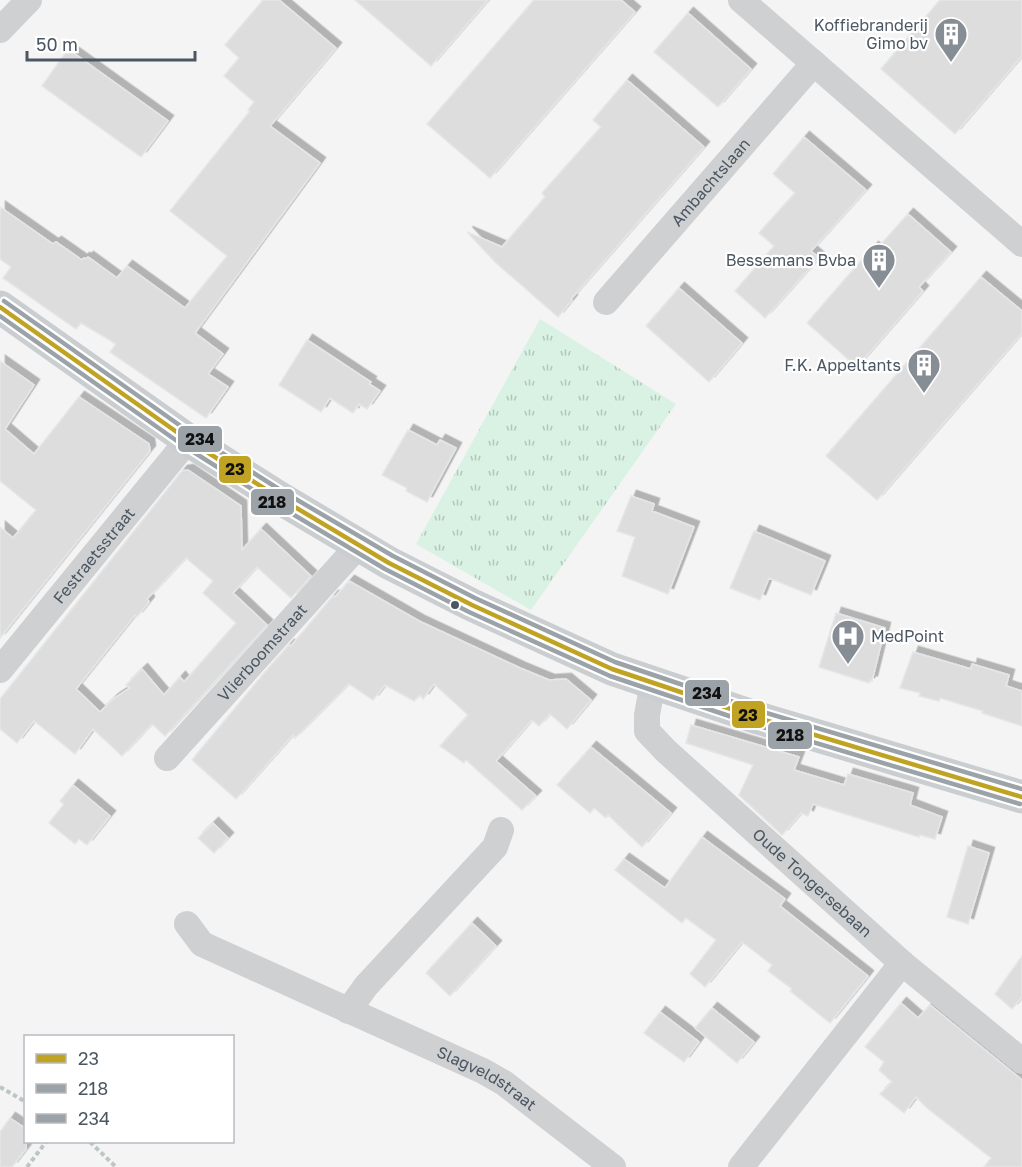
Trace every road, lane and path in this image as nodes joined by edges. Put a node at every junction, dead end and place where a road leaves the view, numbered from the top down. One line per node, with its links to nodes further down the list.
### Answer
1 (29, 0): 3 (street)
2 (741, 0): 4 (street)
3 (0, 30)
4 (814, 63): 5 (street); 6 (street, Ambachtslaan)
5 (1022, 244)
6 (606, 302)
7 (0, 308): 8 (main road)
8 (188, 440): 9 (main road); 10 (street, Festraetsstraat)
9 (358, 546): 11 (main road); 12 (street, Vlierboomstraat)
10 (0, 670)
11 (653, 682): 13 (main road); 16 (street, Oude Tongersebaan)
12 (167, 758)
13 (1022, 797)
14 (501, 830): 17 (street)
15 (187, 924): 17 (street, Slagveldstraat)
16 (902, 963): 18 (street, Oude Tongersebaan); 26 (street)
17 (348, 1011): 25 (street, Slagveldstraat)
18 (1022, 1061)
19 (0, 1087): 20 (path)
20 (24, 1101)
21 (45, 1143): 23 (path)
22 (91, 1143): 24 (path)
23 (27, 1167)
24 (116, 1167)
25 (613, 1167)
26 (741, 1167)

